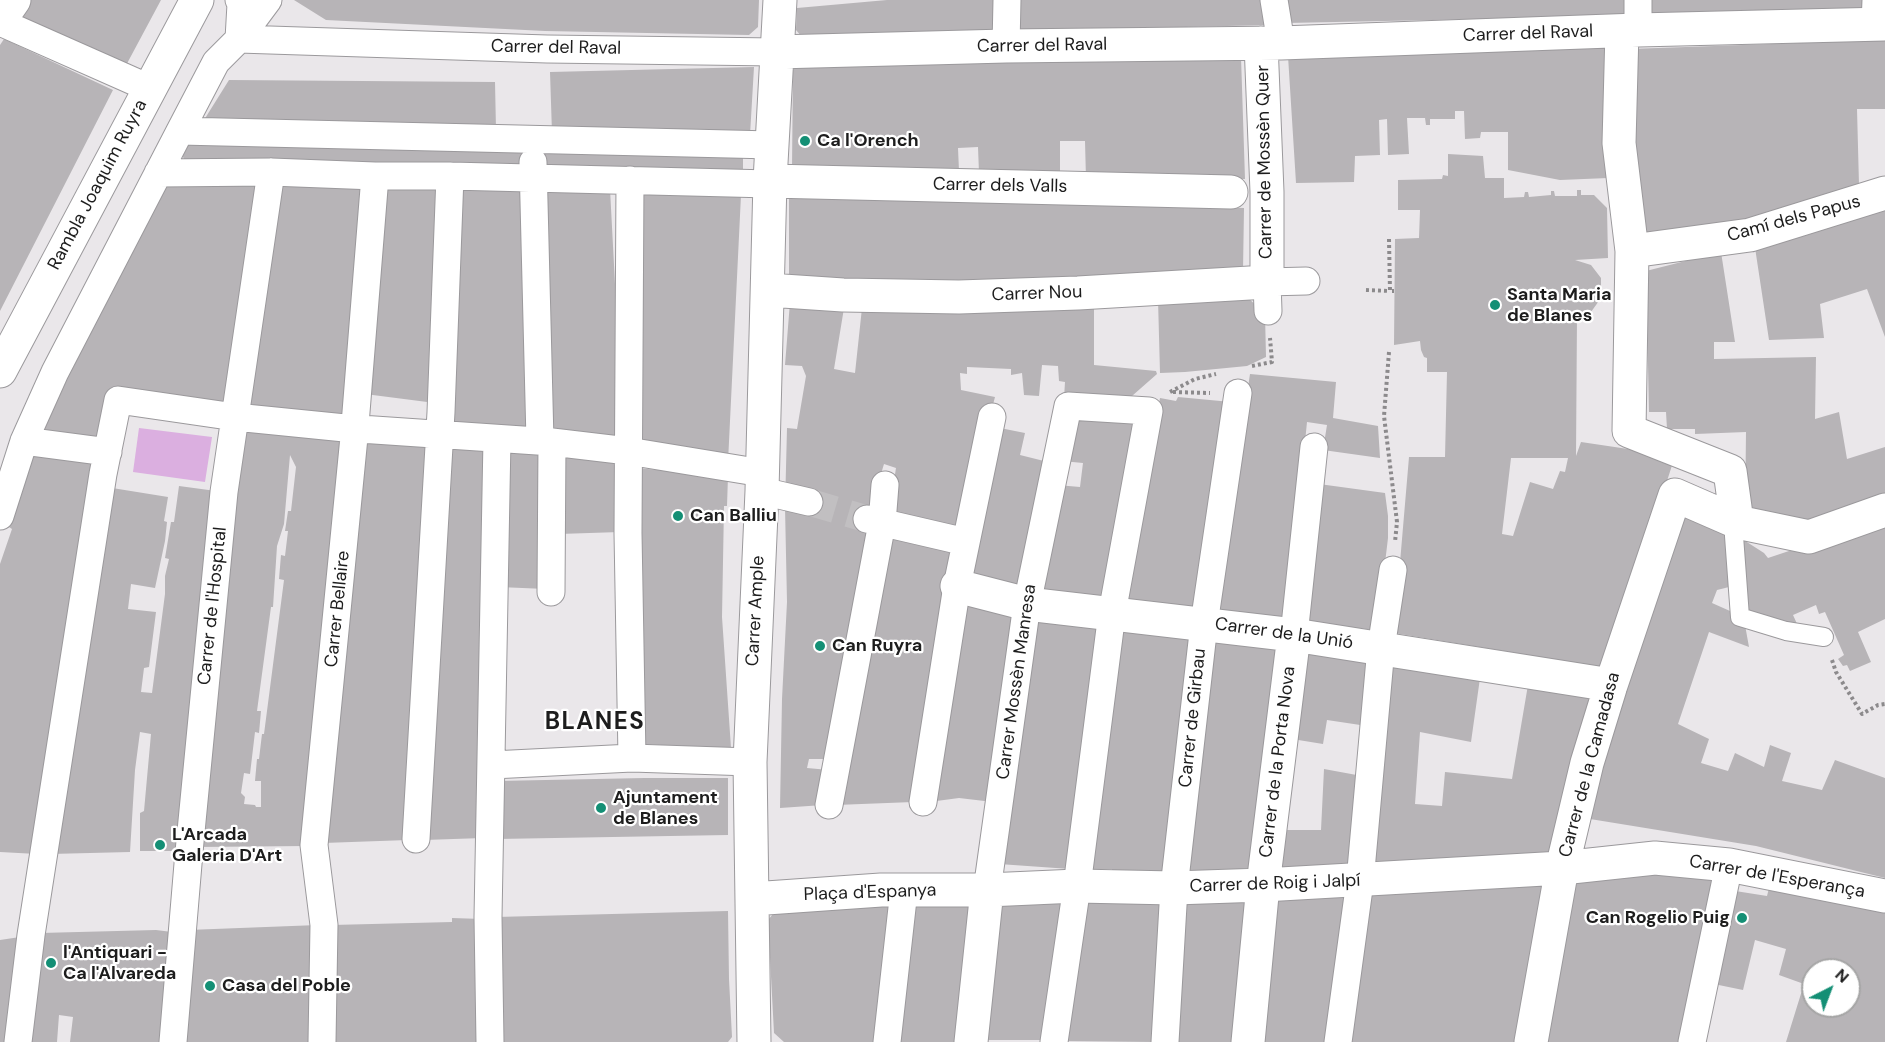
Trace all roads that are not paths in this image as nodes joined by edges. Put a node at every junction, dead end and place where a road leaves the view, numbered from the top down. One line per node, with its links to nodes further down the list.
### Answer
1 (14, 0): 10 (street)
2 (197, 0): 15 (street, Rambla Joaquim Ruyra)
3 (239, 0): 11 (street)
4 (268, 0): 11 (street)
5 (780, 0): 14 (street, Carrer Ample)
6 (1007, 0): 13 (street)
7 (1274, 0): 12 (street)
8 (1879, 16): 9 (street, Carrer del Raval)
9 (1633, 20): 12 (street, Carrer del Raval); 28 (street)
10 (0, 21): 15 (street)
11 (239, 39): 14 (street, Carrer del Raval); 16 (street)
12 (1271, 43): 13 (street, Carrer del Raval); 31 (street, Carrer de Mossèn Quer)
13 (1006, 46): 14 (street, Carrer del Raval)
14 (776, 51): 18 (street, Carrer Ample)
15 (149, 88): 32 (street, Rambla Joaquim Ruyra)
16 (180, 131): 17 (street); 20 (street)
17 (532, 140): 18 (street); 23 (street)
18 (772, 145): 25 (street, Carrer Ample)
19 (271, 172): 20 (street); 21 (street); 34 (street, Carrer de l'Hospital)
20 (158, 173): 39 (street)
21 (375, 176): 22 (street); 36 (street, Carrer Bellaire)
22 (450, 176): 23 (street); 37 (street)
23 (533, 178): 24 (street); 40 (street)
24 (630, 180): 25 (street); 42 (street)
25 (770, 183): 26 (street, Carrer dels Valls); 30 (street, Carrer Ample)
26 (1231, 192)
27 (1885, 193): 28 (street, Camí dels Papus)
28 (1632, 251): 50 (street)
29 (1306, 281): 31 (street, Carrer Nou)
30 (768, 290): 31 (street, Carrer Nou); 44 (street, Carrer Ample)
31 (1268, 296)
32 (0, 371)
33 (1238, 393): 57 (street, Carrer de Girbau)
34 (236, 417): 36 (street); 43 (street); 79 (street, Carrer de l'Hospital)
35 (992, 417): 51 (street)
36 (355, 428): 37 (street); 80 (street, Carrer Bellaire)
37 (439, 434): 38 (street); 67 (street)
38 (497, 439): 40 (street); 64 (street)
39 (24, 441): 43 (street); 48 (street)
40 (546, 442): 42 (street); 54 (street)
41 (1314, 447): 58 (street, Carrer de la Porta Nova)
42 (628, 451): 44 (street); 62 (street)
43 (108, 452): 78 (street)
44 (762, 482): 46 (street); 63 (street, Carrer Ample)
45 (885, 485): 49 (street)
46 (809, 502)
47 (1885, 510): 50 (street)
48 (0, 516)
49 (874, 521): 51 (street); 66 (street)
50 (1737, 522): 59 (lane); 61 (street, Carrer de la Camadasa)
51 (966, 542): 53 (street)
52 (1393, 570): 60 (street)
53 (957, 586): 55 (street, Carrer de la Unió); 65 (street)
54 (551, 592)
55 (1027, 604): 56 (street, Carrer de la Unió); 56 (street, Carrer Mossèn Manresa); 75 (street, Carrer Mossèn Manresa)
56 (1112, 613): 57 (street, Carrer de la Unió); 72 (street)
57 (1204, 624): 58 (street, Carrer de la Unió); 73 (street, Carrer de Girbau)
58 (1294, 635): 60 (street, Carrer de la Unió); 71 (street, Carrer de la Porta Nova)
59 (1824, 637)
60 (1381, 648): 61 (street, Carrer de la Unió); 70 (street)
61 (1611, 685): 69 (street, Carrer de la Camadasa)
62 (632, 758): 63 (street); 64 (street)
63 (750, 762): 77 (street, Carrer Ample)
64 (492, 765): 81 (street)
65 (923, 802)
66 (829, 805)
67 (416, 839)
68 (1729, 865): 69 (street, Carrer de l'Esperança); 76 (street, Carrer de l'Esperança); 90 (street)
69 (1562, 868): 70 (street, Carrer de Roig i Jalpí); 89 (street, Carrer de la Camadasa)
70 (1360, 880): 71 (street, Carrer de Roig i Jalpí); 88 (street)
71 (1263, 885): 73 (street, Carrer de Roig i Jalpí); 87 (street, Carrer de la Porta Nova)
72 (1077, 886): 73 (street, Carrer de Roig i Jalpí); 75 (street, Carrer de Roig i Jalpí); 85 (street)
73 (1174, 888): 86 (street, Carrer de Girbau)
74 (904, 890): 75 (street, Plaça d'Espanya); 77 (street, Plaça d'Espanya); 83 (street)
75 (987, 890): 84 (street, Carrer Mossèn Manresa)
76 (1885, 896)
77 (752, 899): 82 (street, Carrer Ample)
78 (18, 1042)
79 (173, 1042)
80 (322, 1042)
81 (490, 1042)
82 (754, 1042)
83 (887, 1042)
84 (971, 1042)
85 (1053, 1042)
86 (1165, 1042)
87 (1248, 1042)
88 (1338, 1042)
89 (1531, 1042)
90 (1692, 1042)

